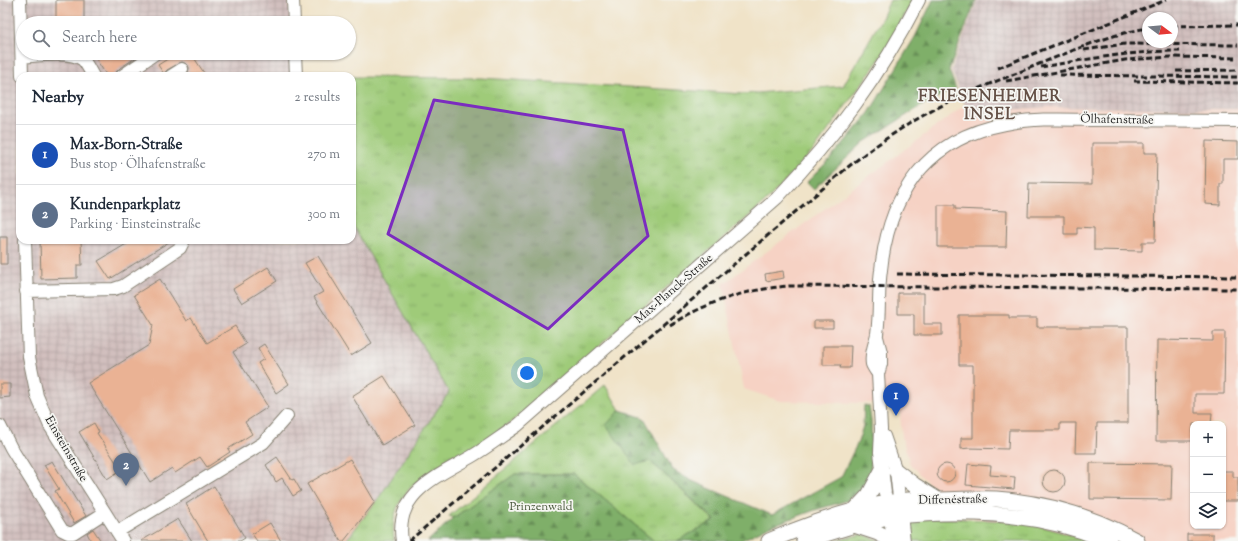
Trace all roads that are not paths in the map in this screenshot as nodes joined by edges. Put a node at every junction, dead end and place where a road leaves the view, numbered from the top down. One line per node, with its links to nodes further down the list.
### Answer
1 (20, 0): 4 (street)
2 (293, 0): 5 (street)
3 (919, 0): 28 (street, Max-Planck-Straße)
4 (21, 16)
5 (294, 16)
6 (22, 60): 11 (street)
7 (82, 60): 12 (street)
8 (146, 60): 13 (street)
9 (295, 60): 15 (street)
10 (182, 69): 14 (street)
11 (22, 72)
12 (91, 72)
13 (128, 72)
14 (177, 72)
15 (296, 72)
16 (1238, 121): 22 (street, Ölhafenstraße)
17 (26, 244): 19 (street, Einsteinstraße)
18 (182, 244): 19 (street)
19 (26, 291): 25 (street, Einsteinstraße)
20 (287, 416): 27 (street, Einsteinstraße)
21 (0, 426): 25 (street)
22 (889, 471): 23 (main road); 24 (street, Ölhafenstraße); 26 (main road)
23 (938, 500): 24 (main road, Diffenéstraße); 34 (main road, Diffenéstraße)
24 (895, 509): 26 (main road, Diffenéstraße); 31 (street); 32 (street); 33 (main road, Diffenéstraße)
25 (104, 513): 27 (street, Einsteinstraße)
26 (855, 517): 29 (main road, Diffenéstraße); 30 (main road, Diffenéstraße); 31 (main road)
27 (120, 537)
28 (402, 541)
29 (769, 541)
30 (804, 541)
31 (894, 541)
32 (904, 541)
33 (1108, 541)
34 (1137, 541)

